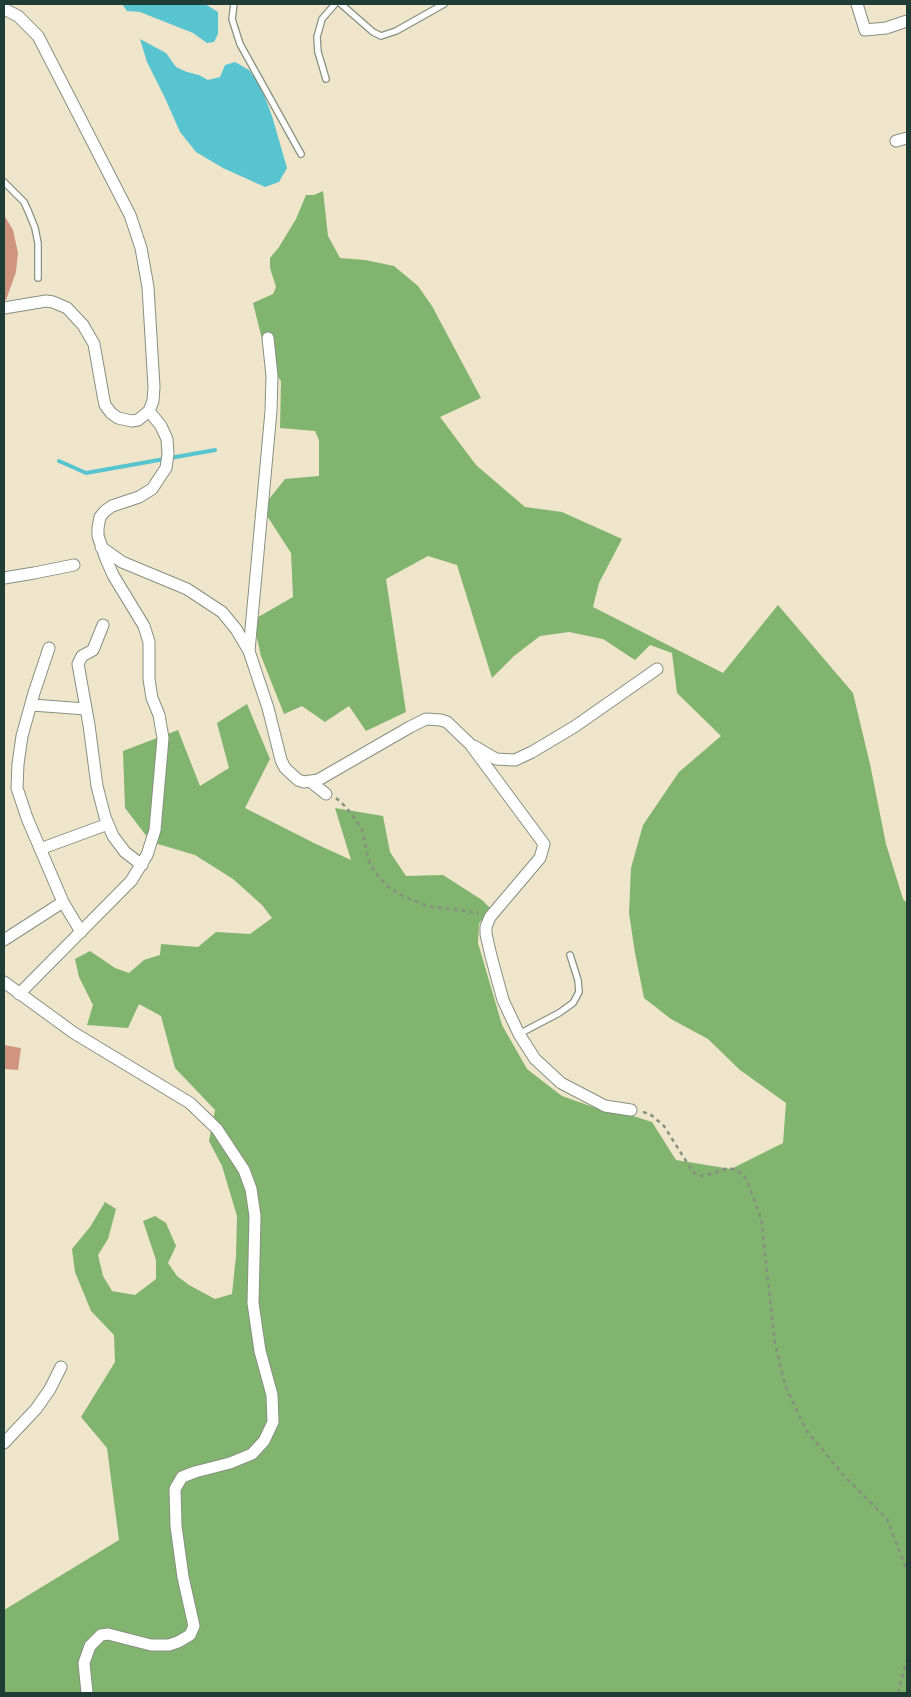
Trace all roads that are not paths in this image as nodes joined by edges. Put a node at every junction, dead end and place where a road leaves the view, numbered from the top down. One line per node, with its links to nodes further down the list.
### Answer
1 (234, 4): 9 (lane)
2 (334, 4): 8 (lane)
3 (342, 4): 4 (lane)
4 (444, 4)
5 (857, 4): 7 (street)
6 (4, 9): 14 (street)
7 (907, 21)
8 (326, 79)
9 (301, 154)
10 (4, 182): 11 (lane)
11 (38, 278)
12 (4, 308): 14 (street)
13 (268, 338): 20 (street)
14 (149, 411): 15 (street)
15 (101, 547): 20 (street); 29 (street)
16 (74, 565): 17 (street)
17 (4, 578)
18 (103, 625): 23 (street)
19 (49, 648): 22 (street)
20 (249, 651): 25 (street)
21 (657, 669): 24 (street)
22 (32, 705): 23 (street); 28 (street)
23 (86, 709): 27 (street)
24 (470, 744): 25 (street); 36 (street)
25 (311, 782): 26 (street)
26 (326, 794)
27 (108, 824): 28 (street); 29 (street)
28 (40, 849): 30 (street)
29 (142, 866): 31 (street)
30 (63, 902): 31 (street); 32 (street)
31 (81, 932): 35 (street)
32 (4, 940)
33 (570, 955): 36 (lane)
34 (4, 982): 35 (street)
35 (19, 994): 40 (street)
36 (519, 1034): 37 (street)
37 (631, 1110)
38 (62, 1367): 39 (street)
39 (4, 1443)
40 (87, 1693)

